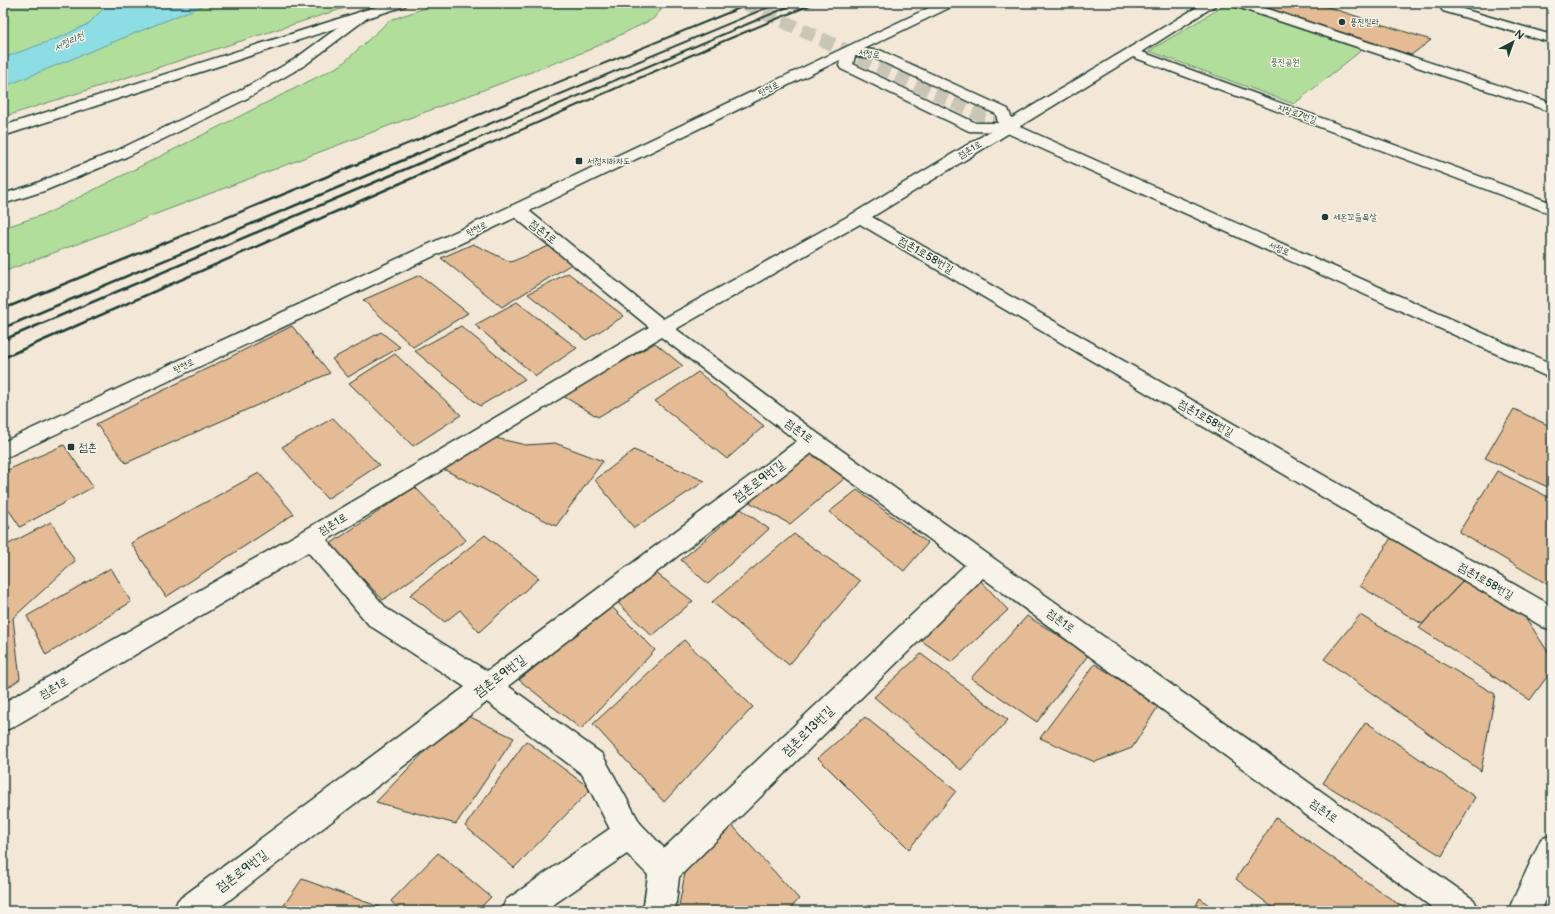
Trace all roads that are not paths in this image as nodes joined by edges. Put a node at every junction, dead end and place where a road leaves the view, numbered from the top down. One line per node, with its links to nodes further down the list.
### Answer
1 (401, 3): 6 (street)
2 (949, 3): 8 (street, 탄현로)
3 (1213, 3): 9 (street)
4 (1238, 3): 10 (street)
5 (1453, 3): 7 (street)
6 (363, 15): 12 (street); 13 (street)
7 (1552, 39)
8 (849, 51): 11 (street, 서정로); 11 (street, 서정로); 14 (street, 탄현로)
9 (1131, 52): 11 (street, 점촌1로); 15 (street, 지장로7번길)
10 (1552, 108)
11 (1007, 127): 16 (street, 점촌1로); 18 (street, 서정로)
12 (3, 131)
13 (3, 199)
14 (517, 210): 17 (street, 점촌1로); 20 (street, 탄현로)
15 (1552, 210)
16 (860, 217): 17 (street, 점촌1로); 23 (street, 점촌1로58번길)
17 (662, 328): 19 (street, 점촌1로); 21 (street, 점촌1로)
18 (1552, 372)
19 (812, 441): 22 (street, 점촌1로); 24 (street, 점촌로9번길)
20 (3, 451)
21 (311, 538): 24 (street); 25 (street, 점촌1로)
22 (982, 564): 28 (street, 점촌로13번길); 32 (street, 점촌1로)
23 (1552, 619)
24 (487, 686): 26 (street); 29 (street, 점촌로9번길)
25 (3, 718)
26 (629, 834): 28 (street); 30 (street)
27 (1552, 850): 33 (street)
28 (664, 870): 31 (street)
29 (189, 911)
30 (517, 911)
31 (659, 911)
32 (1463, 911)
33 (1524, 911)

